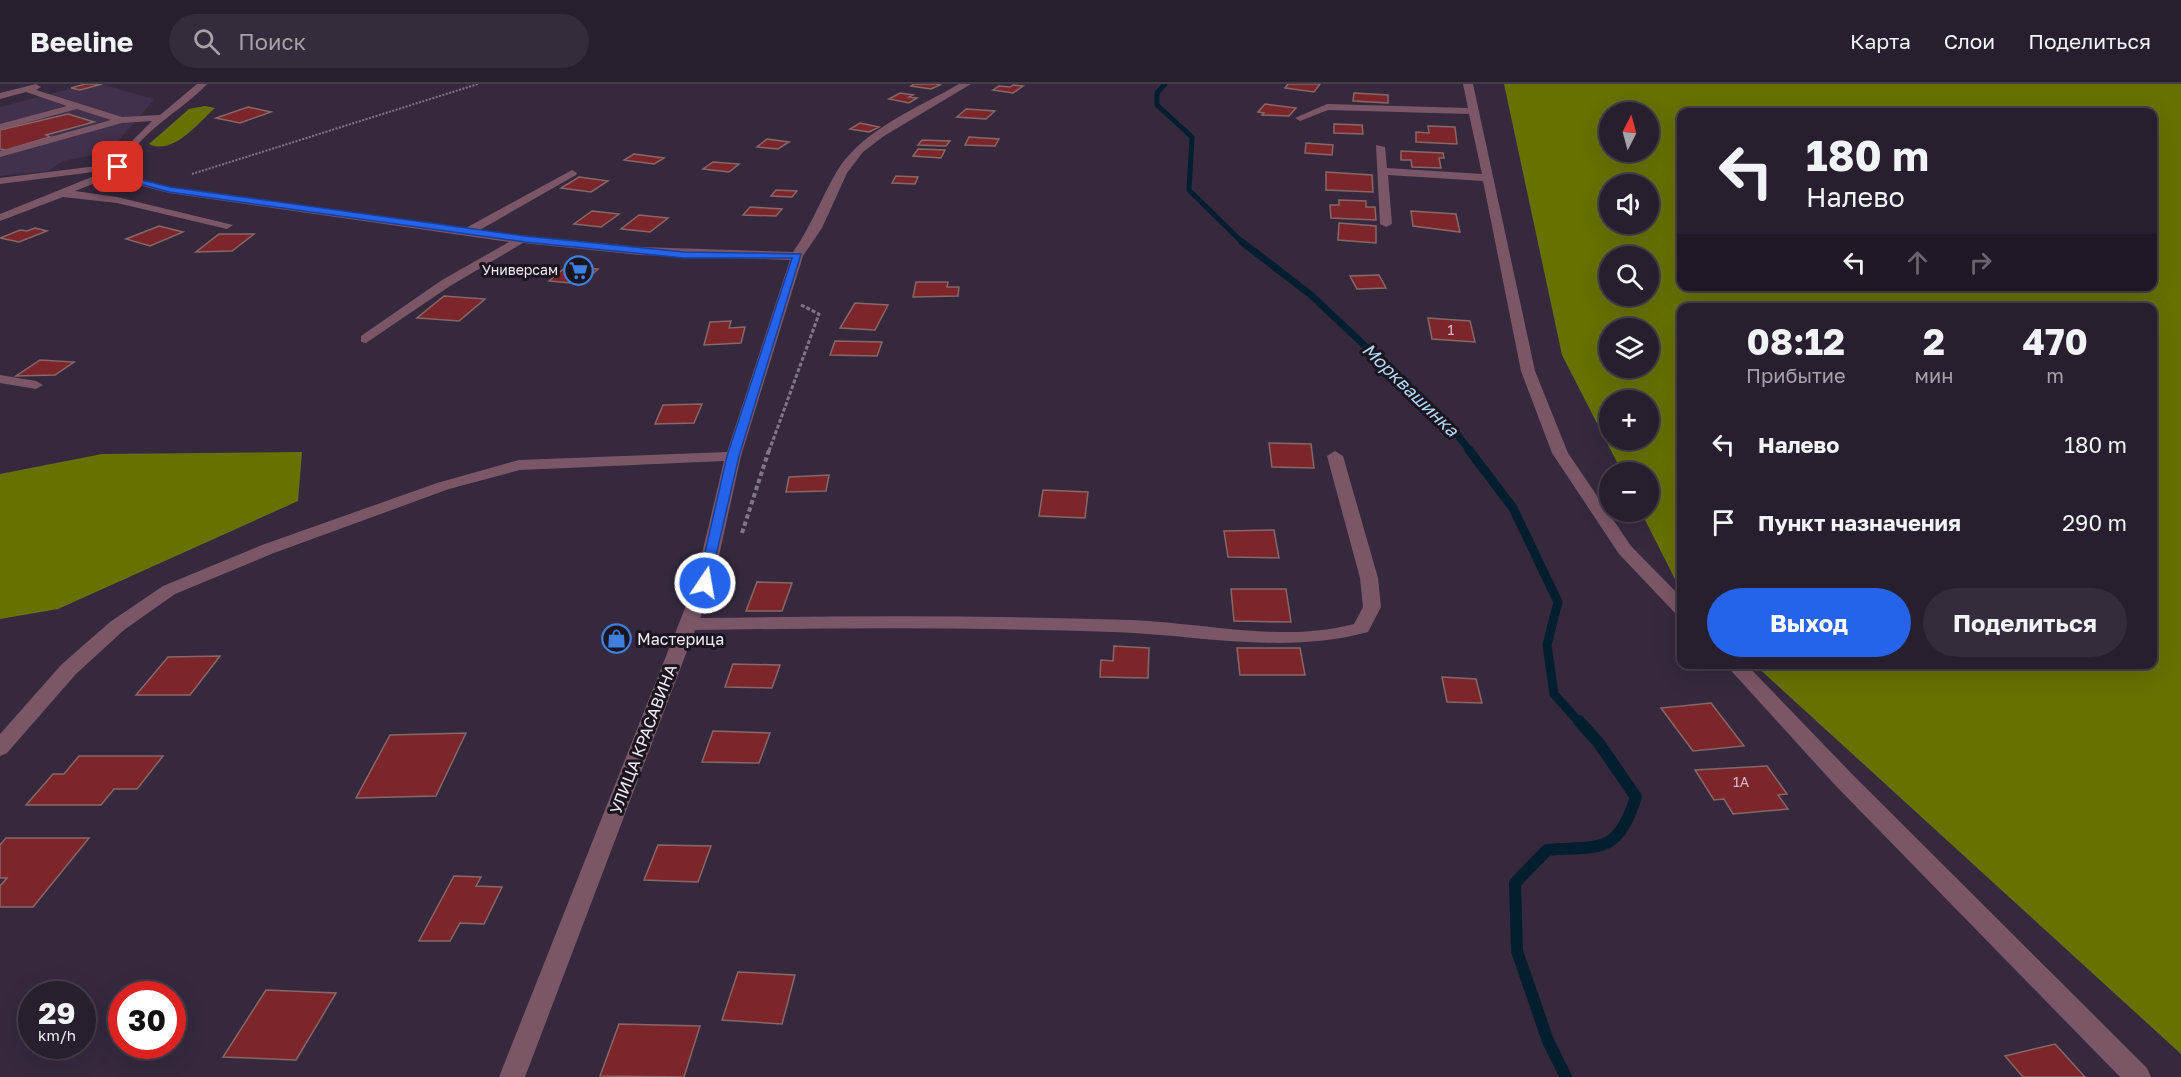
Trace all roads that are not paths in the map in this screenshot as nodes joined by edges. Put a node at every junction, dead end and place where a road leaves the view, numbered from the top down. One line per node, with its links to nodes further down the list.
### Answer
1 (48, 84): 5 (street)
2 (202, 84): 9 (street)
3 (966, 84): 26 (street, УЛИЦА КРАСАВИНА)
4 (1468, 84): 8 (street)
5 (25, 89): 6 (street); 7 (street)
6 (0, 96)
7 (76, 106): 11 (street); 12 (street)
8 (1474, 111): 10 (street); 18 (street)
9 (164, 118): 11 (street); 15 (street)
10 (1300, 118)
11 (121, 120): 14 (street)
12 (0, 127)
13 (1380, 147): 16 (street)
14 (0, 154)
15 (118, 168): 19 (street); 20 (street); 24 (street)
16 (1382, 171): 18 (street); 22 (street)
17 (572, 173): 24 (street)
18 (1487, 178): 32 (street)
19 (0, 181)
20 (61, 193): 21 (street); 23 (street)
21 (0, 218)
22 (1386, 224)
23 (227, 225)
24 (469, 231): 25 (street)
25 (522, 239): 26 (street); 27 (street)
26 (797, 256): 30 (street, УЛИЦА КРАСАВИНА)
27 (366, 339)
28 (0, 378): 29 (street)
29 (36, 385)
30 (733, 456): 33 (street, УЛИЦА КРАСАВИНА); 35 (street)
31 (1335, 456): 33 (street)
32 (1677, 604)
33 (687, 624): 36 (street, УЛИЦА КРАСАВИНА)
34 (1739, 669): 37 (street)
35 (0, 748)
36 (512, 1077)
37 (2138, 1077)

